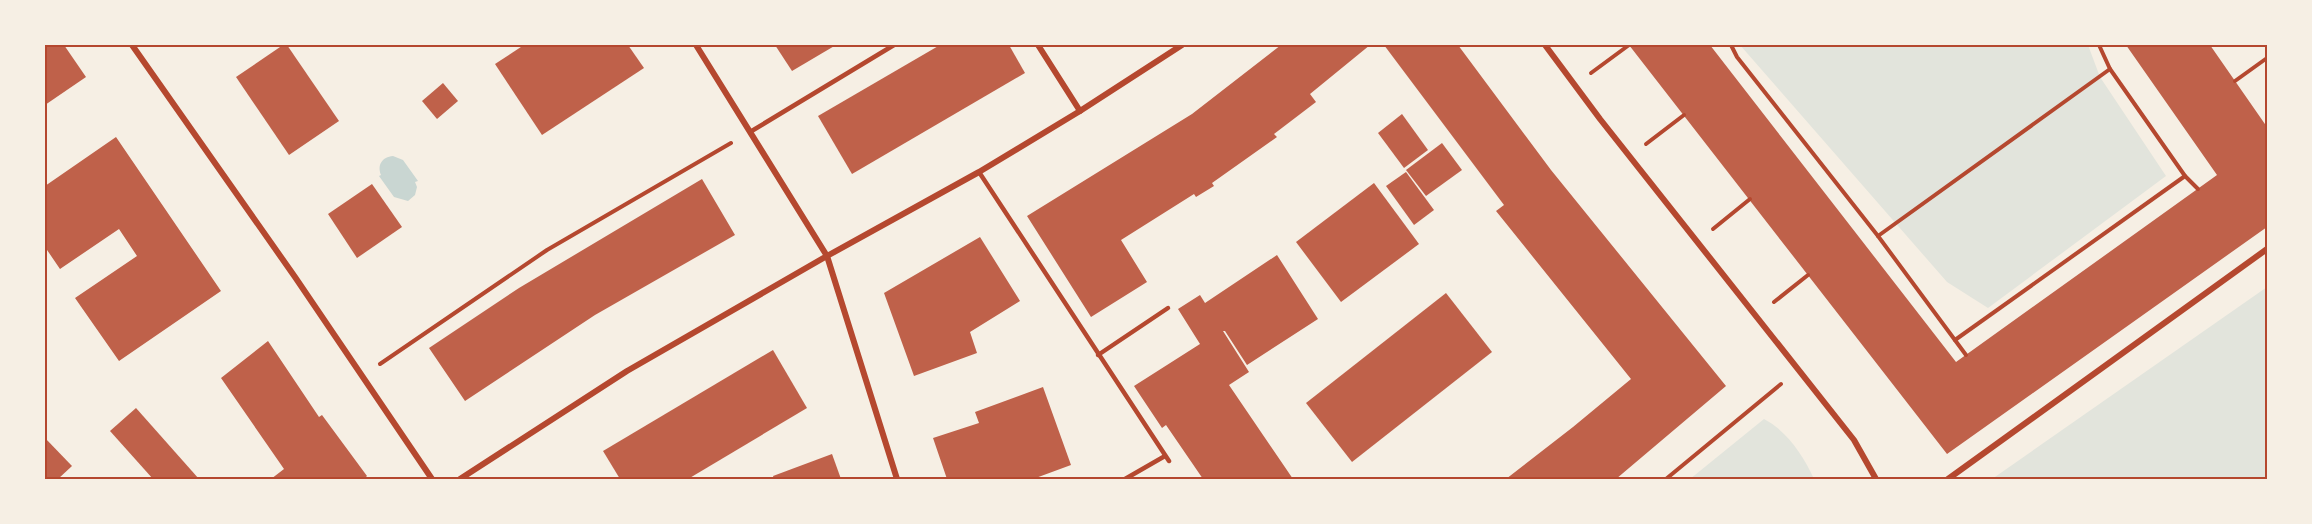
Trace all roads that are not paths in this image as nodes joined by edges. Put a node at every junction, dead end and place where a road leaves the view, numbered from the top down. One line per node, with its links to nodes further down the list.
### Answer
1 (132, 45): 16 (street)
2 (696, 45): 8 (street)
3 (894, 45): 8 (lane)
4 (1038, 45): 7 (street)
5 (1181, 45): 7 (street)
6 (1545, 45): 20 (street)
7 (1080, 111): 9 (street)
8 (750, 132): 11 (street)
9 (979, 172): 11 (street); 13 (lane)
10 (2267, 249): 21 (street)
11 (827, 256): 17 (street); 18 (street)
12 (1168, 308): 13 (lane)
13 (1098, 355): 14 (lane)
14 (1165, 456): 15 (lane); 19 (lane)
15 (1169, 461)
16 (432, 479)
17 (460, 479)
18 (897, 479)
19 (1125, 479)
20 (1876, 479)
21 (1948, 479)

